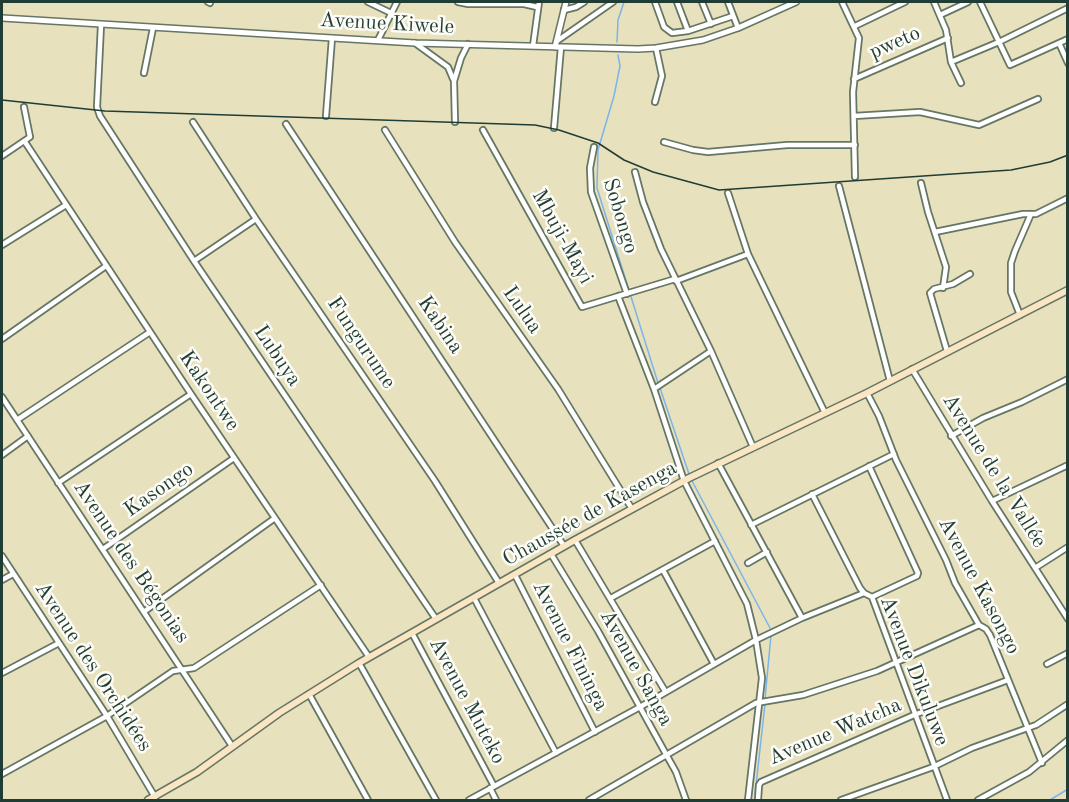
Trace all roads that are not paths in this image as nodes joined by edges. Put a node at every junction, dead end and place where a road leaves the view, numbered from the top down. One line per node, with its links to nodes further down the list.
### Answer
1 (368, 2): 20 (street)
2 (397, 2): 20 (street)
3 (458, 2): 17 (street)
4 (566, 2): 19 (street)
5 (584, 2): 19 (street)
6 (613, 2): 38 (street)
7 (656, 2): 29 (street)
8 (677, 2): 29 (street)
9 (702, 2): 24 (street)
10 (728, 2): 22 (street)
11 (796, 2): 28 (street, Avenue Kiwele)
12 (842, 2): 26 (street)
13 (905, 2): 26 (street)
14 (934, 2): 21 (street)
15 (968, 2): 21 (street)
16 (980, 2): 34 (street)
17 (538, 4): 39 (street)
18 (1068, 8): 34 (street)
19 (564, 10): 38 (street)
20 (391, 13): 33 (street)
21 (940, 15): 31 (street)
22 (733, 16): 24 (street); 28 (street)
23 (2, 18): 25 (street, Avenue Kiwele)
24 (711, 24): 29 (street)
25 (101, 25): 27 (street, Avenue Kiwele); 75 (street, Lubuya)
26 (855, 26): 44 (street)
27 (153, 28): 30 (street, Avenue Kiwele); 43 (street)
28 (738, 28): 40 (street, Avenue Kiwele)
29 (688, 31)
30 (332, 38): 33 (street, Avenue Kiwele); 50 (street)
31 (948, 38): 41 (street); 44 (street, pweto)
32 (1068, 39): 37 (street)
33 (378, 40): 35 (street, Avenue Kiwele)
34 (999, 42): 37 (street); 41 (street)
35 (415, 43): 36 (street, Avenue Kiwele); 45 (street)
36 (468, 44): 39 (street, Avenue Kiwele); 45 (street)
37 (1059, 44): 42 (street)
38 (558, 45): 39 (street, Avenue Kiwele); 40 (street, Avenue Kiwele); 55 (street)
39 (533, 46)
40 (656, 48): 48 (street)
41 (951, 62): 46 (street)
42 (1068, 63)
43 (144, 73)
44 (854, 79): 51 (street)
45 (454, 81): 53 (street)
46 (960, 83)
47 (1038, 99): 51 (street)
48 (655, 102)
49 (24, 107): 58 (street)
50 (326, 116)
51 (854, 116): 60 (street)
52 (193, 122): 71 (street, Fungurume)
53 (455, 122)
54 (286, 124): 115 (street, Kabina)
55 (555, 128)
56 (385, 130): 110 (street, Lulua)
57 (483, 130): 82 (street, Mbuji-Mayi)
58 (24, 142): 62 (street); 69 (street, Kakontwe)
59 (664, 142): 60 (street)
60 (855, 145): 64 (street)
61 (594, 147): 81 (street, Sobongo)
62 (2, 156)
63 (635, 172): 78 (street)
64 (855, 177)
65 (921, 183): 72 (street)
66 (839, 186): 90 (street)
67 (728, 193): 74 (street)
68 (1068, 198): 70 (street)
69 (66, 205): 73 (street); 76 (street, Kakontwe)
70 (1031, 214): 72 (street); 83 (street)
71 (256, 219): 75 (street); 127 (street, Fungurume)
72 (935, 232): 79 (street)
73 (2, 245)
74 (748, 254): 78 (street, Mbuji-Mayi); 95 (street)
75 (194, 261): 136 (street, Lubuya)
76 (106, 266): 84 (street, Kakontwe); 85 (street)
77 (970, 274): 79 (street)
78 (676, 280): 81 (street, Mbuji-Mayi); 86 (street)
79 (943, 288): 87 (street)
80 (1068, 290): 83 (main road, Chaussée de Kasenga)
81 (627, 294): 82 (street, Mbuji-Mayi)
82 (618, 296): 91 (street)
83 (1020, 315): 87 (main road, Chaussée de Kasenga)
84 (150, 332): 93 (street, Kakontwe); 96 (street)
85 (2, 339)
86 (711, 351): 91 (street); 99 (street)
87 (947, 351): 88 (main road, Chaussée de Kasenga)
88 (912, 369): 90 (main road, Chaussée de Kasenga); 98 (street, Avenue de la Vallée)
89 (1068, 379): 98 (street)
90 (890, 381): 92 (main road, Chaussée de Kasenga)
91 (654, 389): 106 (street)
92 (867, 393): 95 (main road, Chaussée de Kasenga); 100 (street, Avenue Kasongo)
93 (191, 394): 102 (street, Kakontwe); 107 (street)
94 (2, 397): 96 (street, Avenue des Bégonias)
95 (825, 413): 99 (main road, Chaussée de Kasenga)
96 (17, 420): 97 (street, Avenue des Bégonias)
97 (28, 436): 101 (street); 107 (street, Avenue des Bégonias)
98 (951, 436): 109 (street, Avenue de la Vallée)
99 (753, 447): 103 (main road, Chaussée de Kasenga)
100 (894, 454): 105 (street); 137 (street, Avenue Kasongo)
101 (2, 455)
102 (234, 458): 111 (street, Kakontwe); 117 (street, Kasongo)
103 (718, 463): 106 (main road, Chaussée de Kasenga); 112 (street)
104 (1068, 465): 109 (street)
105 (869, 466): 108 (street); 130 (street)
106 (688, 478): 110 (main road, Chaussée de Kasenga); 114 (street)
107 (58, 483): 117 (street, Avenue des Bégonias)
108 (812, 494): 112 (street); 129 (street, Avenue Dikuluwe)
109 (992, 501): 122 (street, Avenue de la Vallée)
110 (632, 509): 113 (main road, Chaussée de Kasenga)
111 (276, 518): 128 (street, Kakontwe); 133 (street)
112 (751, 525): 118 (street)
113 (575, 540): 115 (main road, Chaussée de Kasenga); 132 (street)
114 (715, 541): 123 (street); 139 (street)
115 (564, 546): 119 (main road, Chaussée de Kasenga)
116 (1068, 547): 122 (street)
117 (103, 549): 133 (street, Avenue des Bégonias)
118 (767, 552): 121 (street); 134 (street)
119 (551, 554): 125 (main road, Chaussée de Kasenga); 154 (street, Avenue Sanga)
120 (2, 556): 124 (street, Avenue des Orchidées)
121 (748, 563)
122 (1035, 568): 135 (street, Avenue de la Vallée)
123 (663, 570): 132 (street); 144 (street)
124 (13, 574): 126 (street); 140 (street, Avenue des Orchidées)
125 (516, 574): 127 (main road, Chaussée de Kasenga); 158 (street, Avenue Fininga)
126 (2, 580)
127 (499, 583): 131 (main road, Chaussée de Kasenga)
128 (321, 585): 142 (street, Kakontwe); 147 (street)
129 (864, 593): 130 (street, Avenue Dikuluwe); 134 (street)
130 (872, 597): 145 (street, Avenue Dikuluwe)
131 (474, 598): 136 (main road, Chaussée de Kasenga); 161 (street)
132 (611, 598): 150 (street)
133 (145, 611): 147 (street, Avenue des Bégonias)
134 (802, 618): 139 (street)
135 (1068, 619)
136 (436, 620): 138 (main road, Chaussée de Kasenga)
137 (979, 625): 145 (street); 149 (street, Avenue Kasongo)
138 (411, 632): 142 (main road, Chaussée de Kasenga); 166 (street, Avenue Muteko)
139 (756, 640): 144 (street); 152 (street)
140 (59, 643): 148 (street); 156 (street, Avenue des Orchidées)
141 (1068, 653): 146 (street)
142 (369, 657): 143 (main road, Chaussée de Kasenga)
143 (359, 663): 151 (main road, Chaussée de Kasenga); 171 (street)
144 (714, 664): 150 (street)
145 (896, 664): 152 (street); 155 (street, Avenue Dikuluwe)
146 (1047, 664)
147 (182, 669): 156 (street); 160 (street, Avenue des Bégonias)
148 (2, 673)
149 (1008, 680): 155 (street, Avenue Watcha); 157 (street, Avenue Kasongo)
150 (665, 691): 154 (street)
151 (309, 694): 160 (main road, Chaussée de Kasenga); 170 (street)
152 (764, 701): 162 (street); 168 (street)
153 (1068, 704): 157 (street)
154 (640, 707): 158 (street); 162 (street, Avenue Sanga)
155 (914, 715): 164 (street, Avenue Dikuluwe); 176 (street, Avenue Watcha)
156 (107, 716): 165 (street); 167 (street, Avenue des Orchidées)
157 (1028, 728): 163 (street, Avenue Kasongo); 164 (street)
158 (595, 732): 161 (street)
159 (1068, 740): 163 (street)
160 (232, 746): 167 (main road, Chaussée de Kasenga)
161 (556, 753): 166 (street)
162 (667, 756): 174 (street); 175 (street, Avenue Sanga)
163 (1042, 763): 179 (street)
164 (933, 767): 177 (street); 178 (street, Avenue Dikuluwe)
165 (2, 774)
166 (492, 787): 172 (street); 173 (street, Avenue Muteko)
167 (155, 797): 169 (main road, Chaussée de Kasenga)
168 (748, 799): 176 (street)
169 (148, 801)
170 (368, 801)
171 (436, 801)
172 (469, 801)
173 (496, 801)
174 (589, 801)
175 (686, 801)
176 (757, 801)
177 (842, 801)
178 (947, 801)
179 (978, 801)

